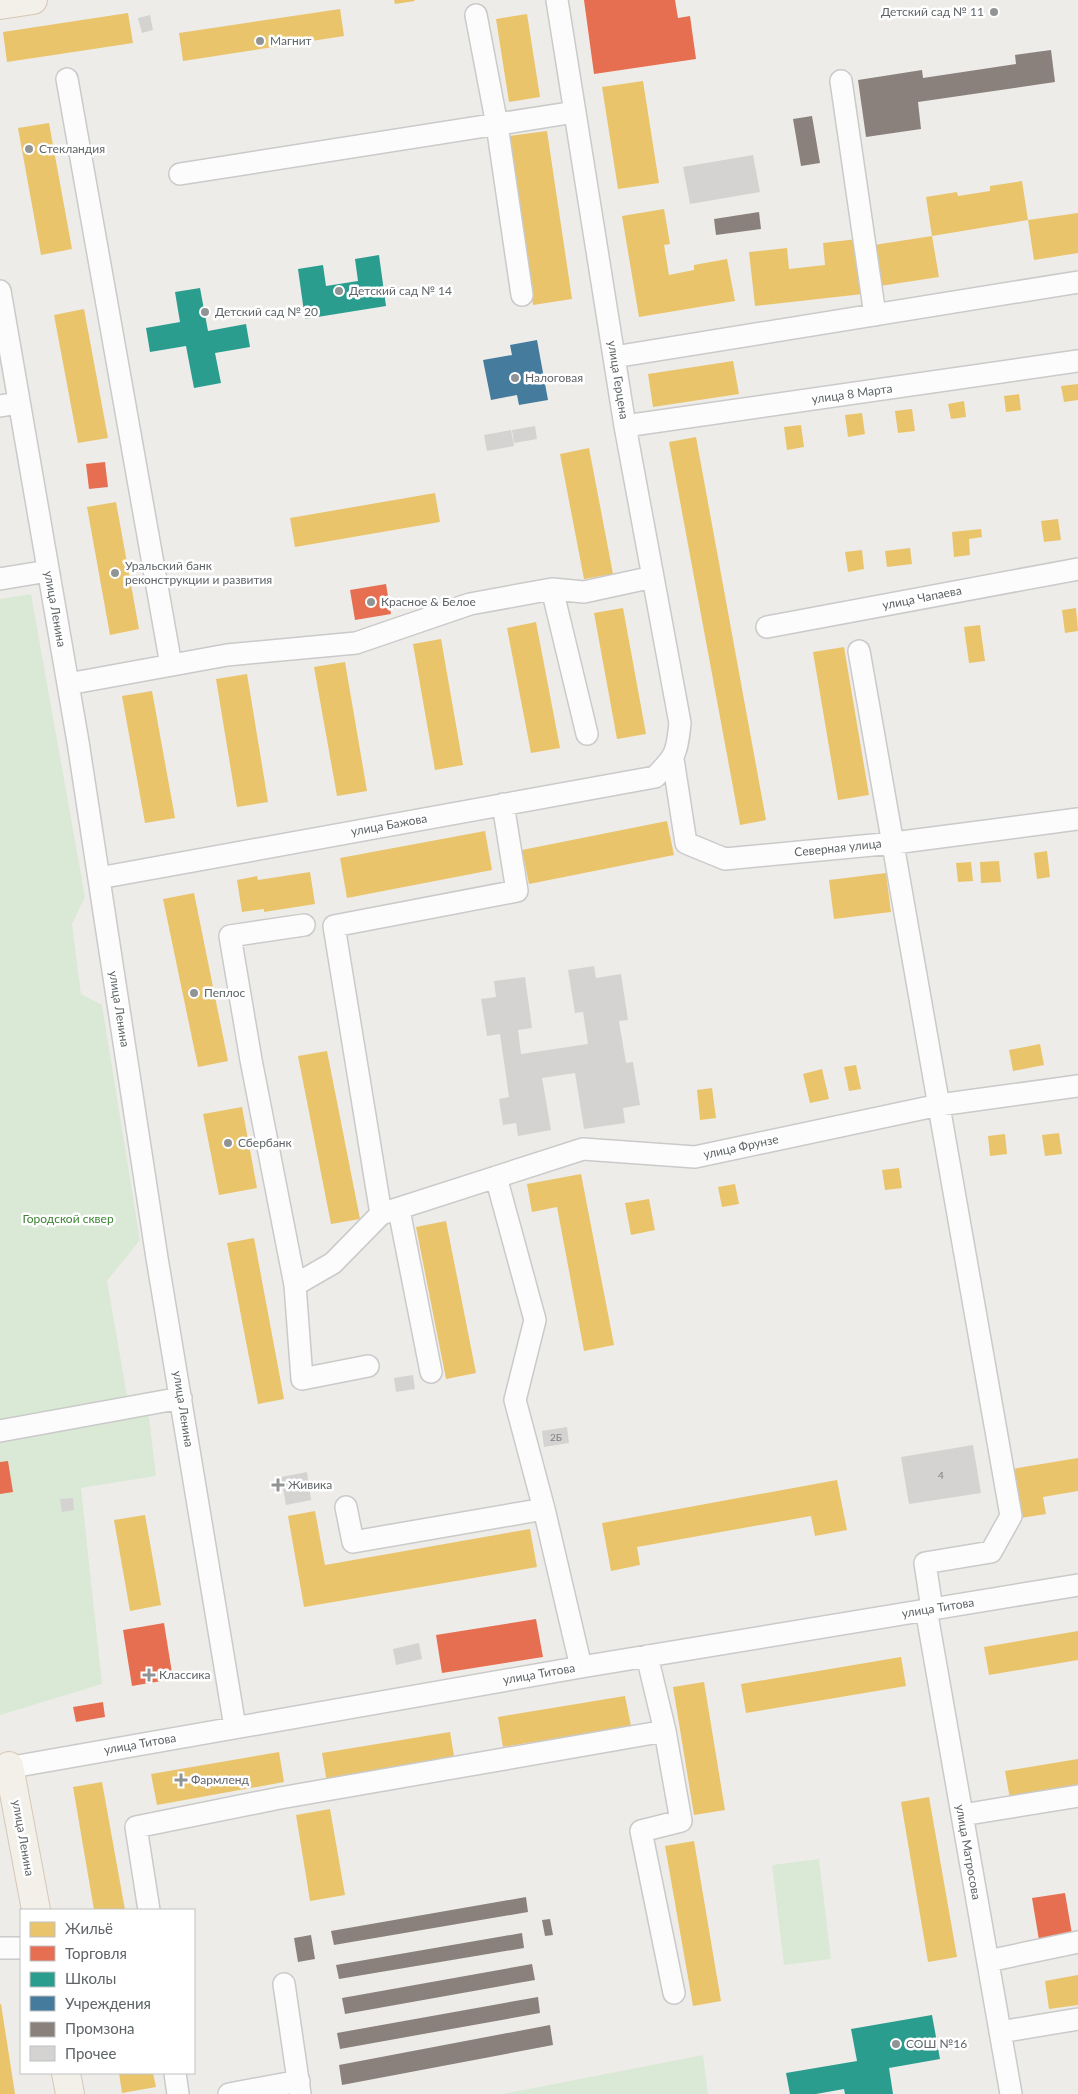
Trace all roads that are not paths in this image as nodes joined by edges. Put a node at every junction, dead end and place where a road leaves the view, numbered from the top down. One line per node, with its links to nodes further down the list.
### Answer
1 (33, 0): 3 (main road)
2 (557, 0): 7 (street, улица Герцена)
3 (0, 5)
4 (476, 15): 8 (street)
5 (67, 79): 25 (street)
6 (841, 81): 13 (street)
7 (575, 112): 8 (street); 14 (street, улица Герцена)
8 (497, 124): 9 (street); 12 (street)
9 (180, 174)
10 (1078, 282): 13 (street)
11 (0, 291): 16 (street, улица Ленина)
12 (522, 295)
13 (875, 315): 14 (street)
14 (614, 357): 17 (street, улица Герцена)
15 (1078, 361): 17 (street, улица 8 Марта)
16 (10, 405): 19 (street, улица Ленина)
17 (625, 426): 20 (street, улица Герцена)
18 (1078, 569): 23 (street, улица Чапаева)
19 (48, 571): 21 (street); 26 (street, улица Ленина)
20 (653, 578): 22 (street); 28 (street, улица Герцена)
21 (0, 580)
22 (552, 590): 25 (street); 27 (street)
23 (767, 627)
24 (859, 651): 31 (street)
25 (171, 665): 26 (street)
26 (68, 684): 32 (street, улица Ленина)
27 (587, 734)
28 (673, 759): 29 (street, улица Бажова); 31 (street, Северная улица)
29 (503, 804): 32 (street, улица Бажова); 37 (street)
30 (1078, 819): 31 (street, Северная улица)
31 (894, 843): 35 (street)
32 (99, 878): 41 (street, улица Ленина)
33 (304, 925): 38 (street)
34 (1078, 1086): 35 (street, улица Фрунзе)
35 (939, 1105): 36 (street, улица Фрунзе); 46 (street, улица Матросова)
36 (496, 1177): 37 (street, улица Фрунзе); 44 (street)
37 (390, 1212): 38 (street); 40 (street)
38 (295, 1285): 39 (street)
39 (368, 1366)
40 (431, 1372)
41 (181, 1398): 42 (street); 49 (street, улица Ленина)
42 (0, 1431)
43 (346, 1507): 44 (street)
44 (544, 1508): 48 (street)
45 (1078, 1585): 46 (street, улица Титова)
46 (929, 1609): 47 (street, улица Титова); 53 (street, улица Матросова)
47 (647, 1656): 48 (street, улица Титова); 50 (street)
48 (581, 1667): 49 (street, улица Титова)
49 (235, 1727): 51 (street, улица Титова)
50 (665, 1731): 55 (street); 61 (street)
51 (9, 1767): 54 (main road, улица Ленина)
52 (1078, 1796): 53 (street)
53 (962, 1815): 59 (street, улица Матросова)
54 (36, 1909)
55 (149, 1909)
56 (1078, 1942): 59 (street)
57 (0, 1948): 58 (street)
58 (20, 1948)
59 (988, 1961): 63 (street, улица Матросова)
60 (284, 1984): 66 (street)
61 (674, 1993)
62 (1078, 2019): 63 (street)
63 (1000, 2032): 70 (street, улица Матросова)
64 (66, 2074): 67 (main road)
65 (175, 2074): 68 (street)
66 (300, 2088): 69 (street)
67 (70, 2094)
68 (178, 2094)
69 (229, 2094)
70 (1011, 2094)

